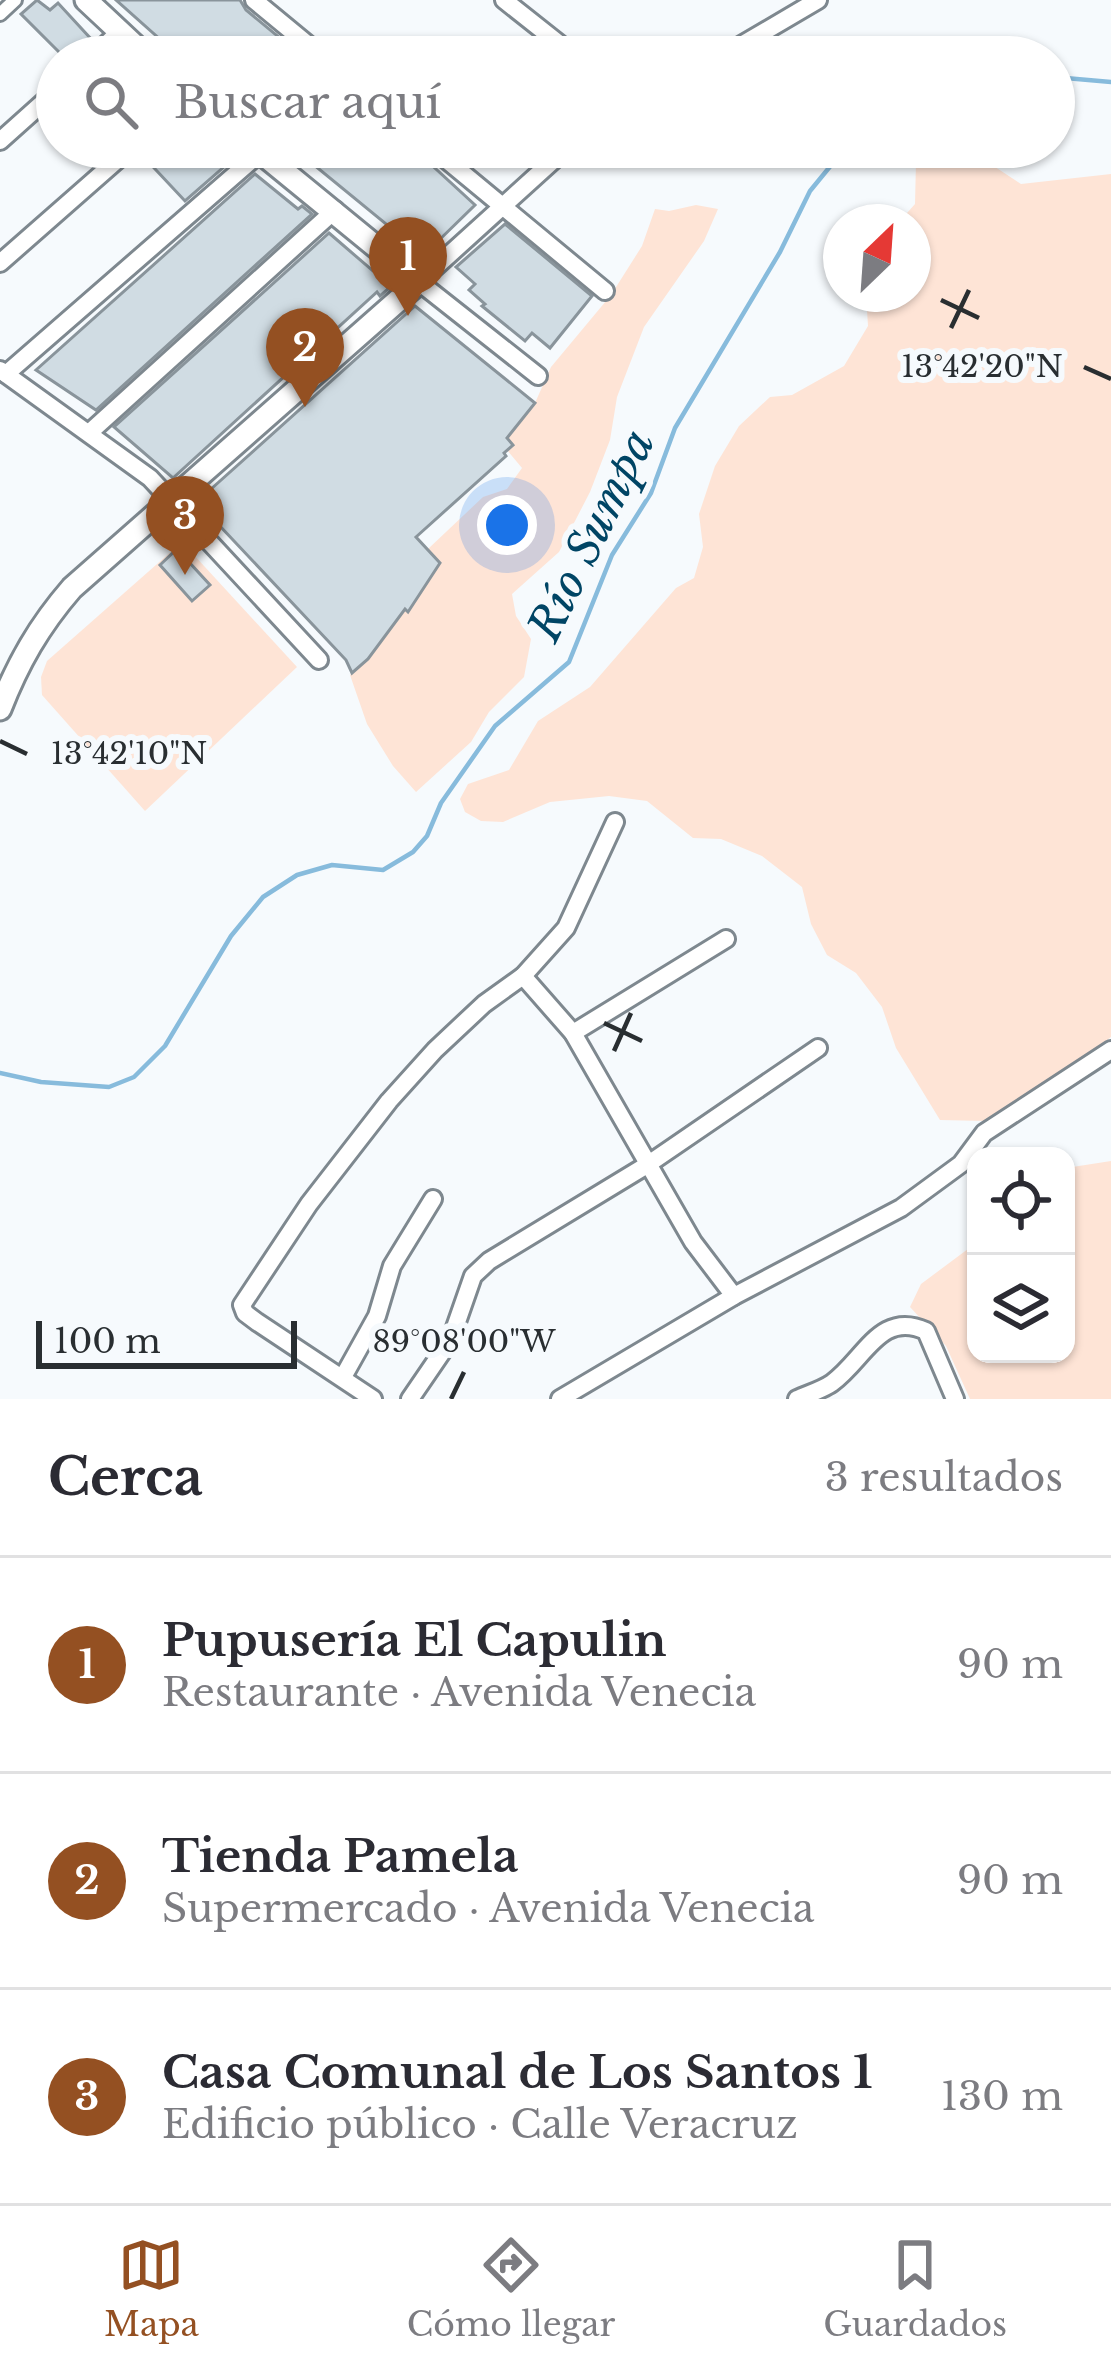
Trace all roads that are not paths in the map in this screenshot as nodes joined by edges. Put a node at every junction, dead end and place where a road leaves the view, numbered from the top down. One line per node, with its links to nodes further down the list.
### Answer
1 (15, 0): 6 (street)
2 (86, 0): 7 (street)
3 (254, 0): 10 (street)
4 (504, 0): 11 (street)
5 (818, 0): 12 (street)
6 (0, 14)
7 (118, 33): 8 (street); 9 (street)
8 (115, 36)
9 (122, 36)
10 (298, 36)
11 (549, 36)
12 (757, 36)
13 (36, 109): 14 (street)
14 (0, 141)
15 (108, 168): 22 (street)
16 (236, 168): 25 (street)
17 (280, 168): 21 (street)
18 (456, 168): 20 (street)
19 (545, 168): 20 (street)
20 (502, 206): 23 (street); 24 (street)
21 (335, 210): 23 (street); 27 (street)
22 (0, 263)
23 (419, 282): 26 (street); 28 (street)
24 (605, 291)
25 (3, 372): 27 (street)
26 (538, 376)
27 (88, 434): 28 (street)
28 (170, 501): 29 (street); 30 (street)
29 (319, 660)
30 (0, 709)
31 (616, 822): 33 (street)
32 (726, 939): 34 (street)
33 (523, 976): 34 (street); 40 (street)
34 (573, 1033): 37 (street)
35 (818, 1048): 37 (street)
36 (1111, 1050): 39 (street)
37 (647, 1165): 39 (street); 42 (street)
38 (433, 1199): 40 (street)
39 (734, 1296): 43 (street)
40 (343, 1377): 41 (street)
41 (373, 1399)
42 (410, 1399)
43 (560, 1399)
44 (797, 1399): 45 (street)
45 (955, 1399)

